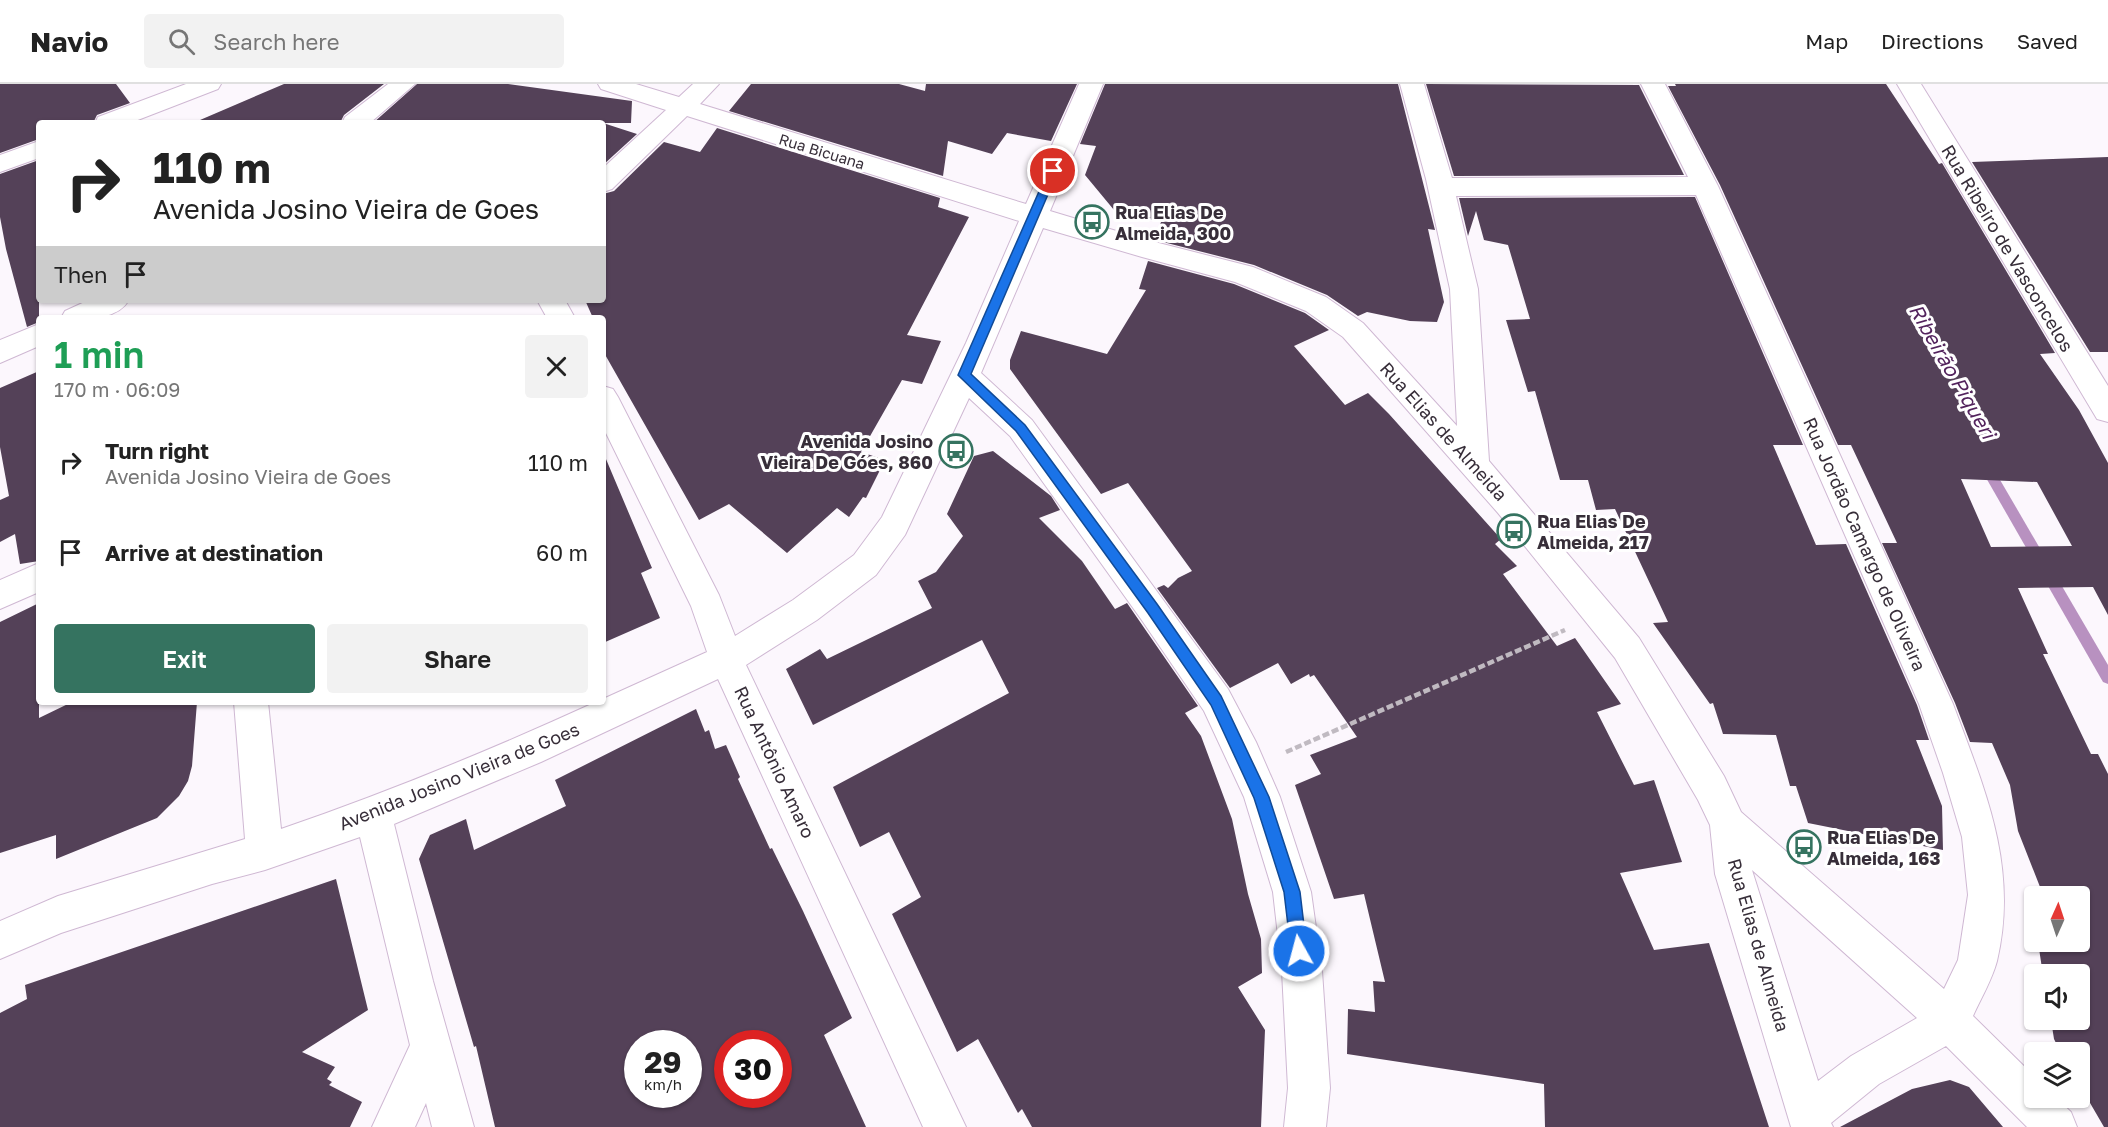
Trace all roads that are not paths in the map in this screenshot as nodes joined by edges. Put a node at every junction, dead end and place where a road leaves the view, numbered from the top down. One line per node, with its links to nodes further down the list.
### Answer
1 (209, 84): 10 (street)
2 (403, 84): 11 (street)
3 (610, 84): 9 (street, Rua Bicuana)
4 (707, 84): 9 (street)
5 (1091, 84): 17 (street, Avenida Josino Vieira de Goes)
6 (1412, 84): 16 (street)
7 (1653, 84): 15 (street, Rua Jordão Camargo de Oliveira)
8 (1909, 84): 24 (street, Rua Ribeiro de Vasconcelos)
9 (683, 108): 14 (street); 17 (street, Rua Bicuana)
10 (115, 120)
11 (358, 120)
12 (36, 150): 13 (street)
13 (0, 164)
14 (606, 180)
15 (1705, 186): 16 (street); 34 (street, Rua Jordão Camargo de Oliveira)
16 (1441, 187): 25 (street)
17 (1034, 215): 22 (street, Avenida Josino Vieira de Goes); 25 (street, Rua Elias de Almeida)
18 (108, 303): 19 (street)
19 (82, 315)
20 (36, 335): 21 (street)
21 (0, 352)
22 (964, 375): 28 (street, Avenida Josino Vieira de Goes); 40 (street)
23 (606, 403): 28 (street, Rua Antônio Amaro)
24 (2108, 411)
25 (1474, 464): 31 (street, Rua Elias de Almeida)
26 (36, 578): 27 (street)
27 (0, 595)
28 (726, 659): 30 (street, Avenida Josino Vieira de Goes); 39 (street, Rua Antônio Amaro)
29 (251, 705): 32 (street)
30 (373, 814): 32 (street, Avenida Josino Vieira de Goes); 35 (street)
31 (1728, 824): 34 (street); 36 (street, Rua Elias de Almeida)
32 (265, 852): 33 (street, Avenida Josino Vieira de Goes)
33 (0, 940)
34 (1950, 1021): 36 (street); 41 (street)
35 (431, 1045): 37 (street); 38 (street)
36 (1810, 1120)
37 (393, 1127)
38 (453, 1127)
39 (945, 1127)
40 (1305, 1127)
41 (2056, 1127)

